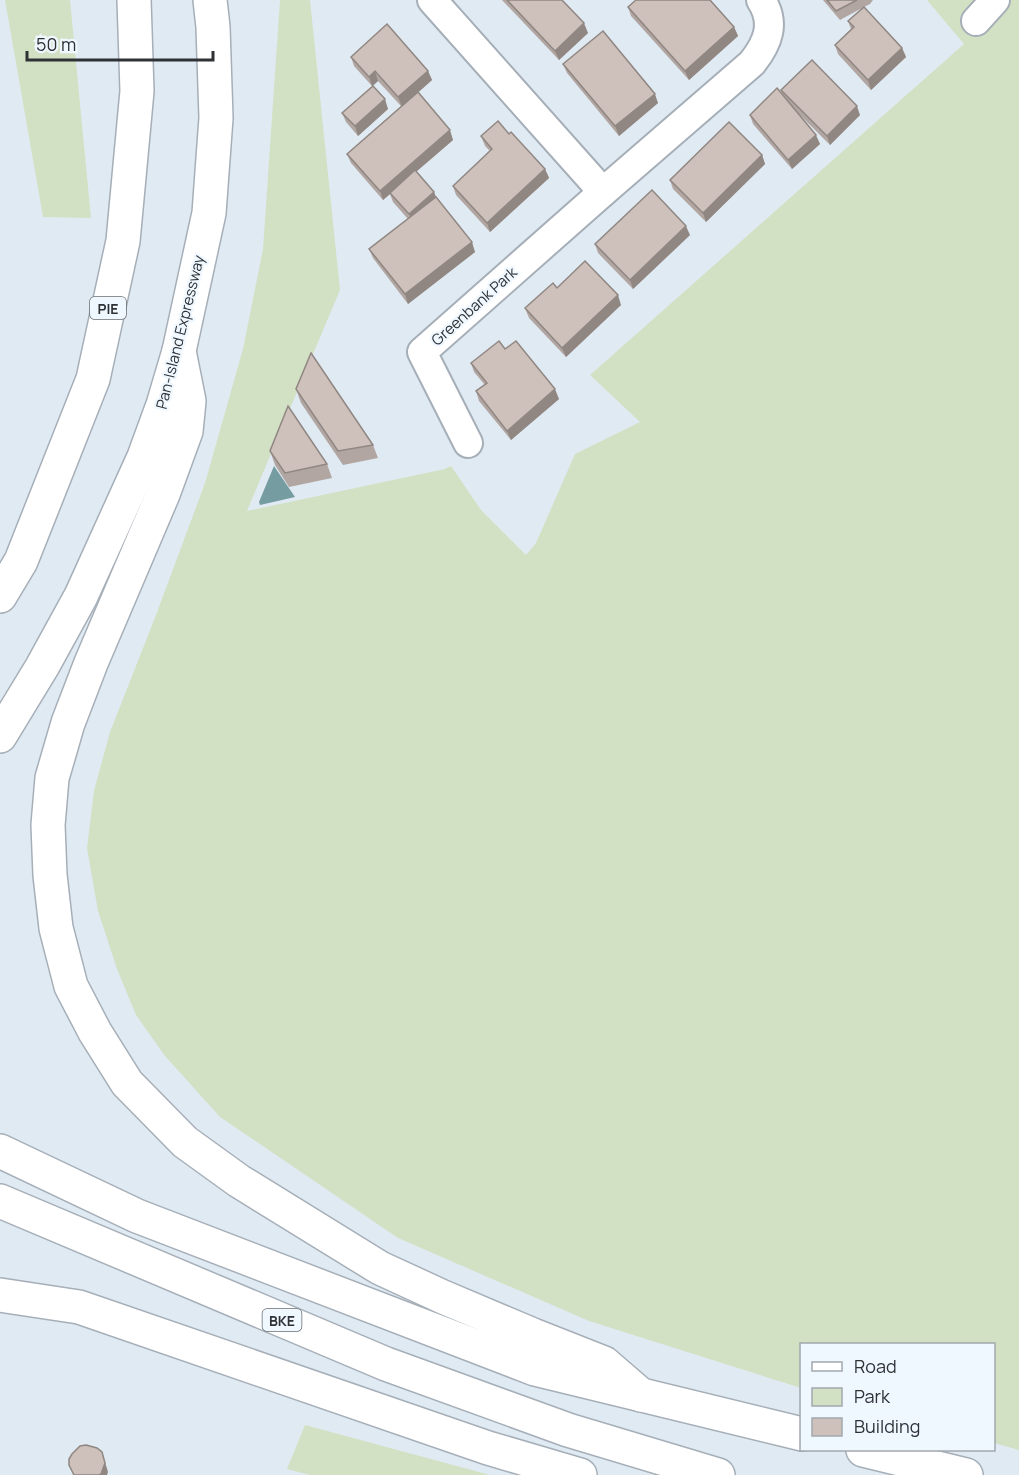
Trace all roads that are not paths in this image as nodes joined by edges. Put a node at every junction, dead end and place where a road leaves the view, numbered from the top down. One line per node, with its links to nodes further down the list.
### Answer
1 (134, 0): 10 (highway, PIE)
2 (210, 0): 8 (highway, Pan-Island Expressway)
3 (432, 0): 7 (street)
4 (761, 0): 7 (street, Greenbank Park)
5 (995, 0): 6 (street)
6 (976, 21)
7 (603, 192): 9 (street, Greenbank Park)
8 (179, 351): 11 (highway, Pan-Island Expressway); 15 (highway)
9 (468, 443)
10 (0, 596)
11 (0, 736)
12 (0, 1151): 15 (highway)
13 (0, 1201): 19 (highway, BKE)
14 (0, 1295): 18 (highway)
15 (641, 1395): 16 (highway)
16 (800, 1434)
17 (871, 1451): 20 (highway)
18 (580, 1475)
19 (718, 1475)
20 (966, 1475)

